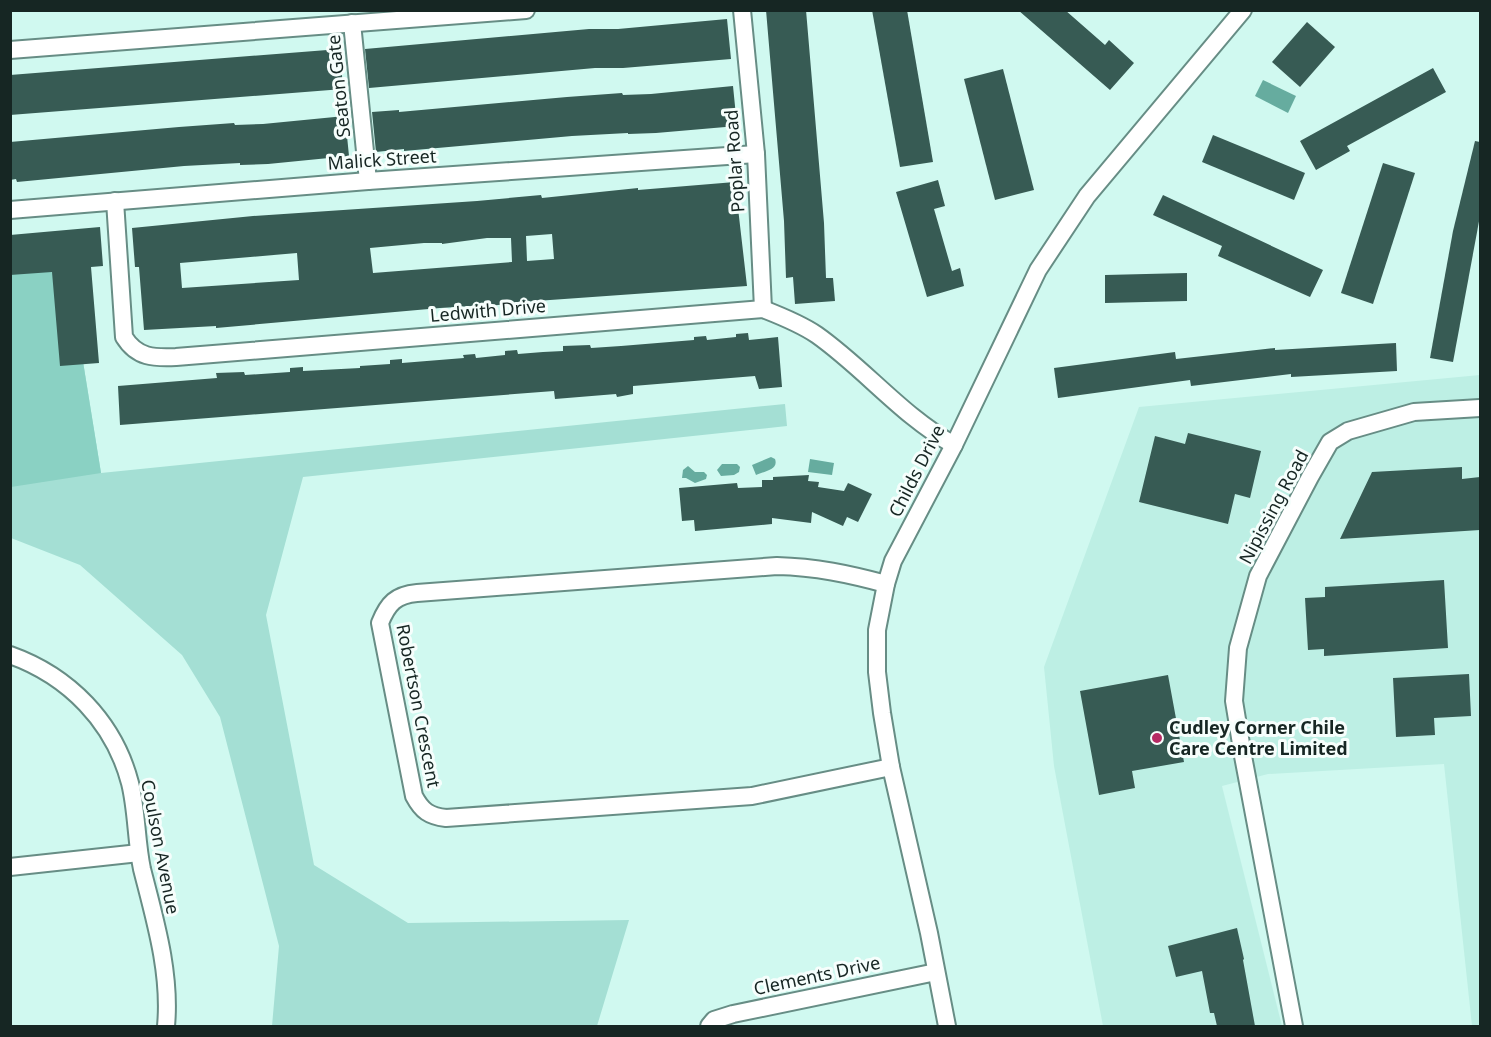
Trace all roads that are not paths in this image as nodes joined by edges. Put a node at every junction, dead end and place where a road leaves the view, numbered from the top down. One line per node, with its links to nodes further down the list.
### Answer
1 (526, 10): 4 (street)
2 (742, 10): 6 (street, Poplar Road)
3 (1243, 10): 12 (street, Childs Drive)
4 (352, 23): 5 (street); 7 (street, Seaton Gate)
5 (10, 50)
6 (756, 154): 7 (street, Malick Street); 10 (street, Poplar Road)
7 (368, 181): 8 (street, Malick Street)
8 (115, 201): 9 (street, Malick Street); 10 (street, Ledwith Drive)
9 (10, 210)
10 (763, 309): 12 (street)
11 (1480, 408): 22 (street, Nipissing Road)
12 (954, 445): 13 (street, Childs Drive)
13 (886, 584): 15 (street, Childs Drive); 15 (street, Robertson Crescent)
14 (10, 655): 16 (street, Coulson Avenue)
15 (891, 767): 18 (street, Childs Drive)
16 (139, 853): 17 (street); 19 (street, Coulson Avenue)
17 (10, 867)
18 (936, 972): 20 (street, Clements Drive); 21 (street, Childs Drive)
19 (166, 1026)
20 (709, 1026)
21 (946, 1026)
22 (1294, 1026)

